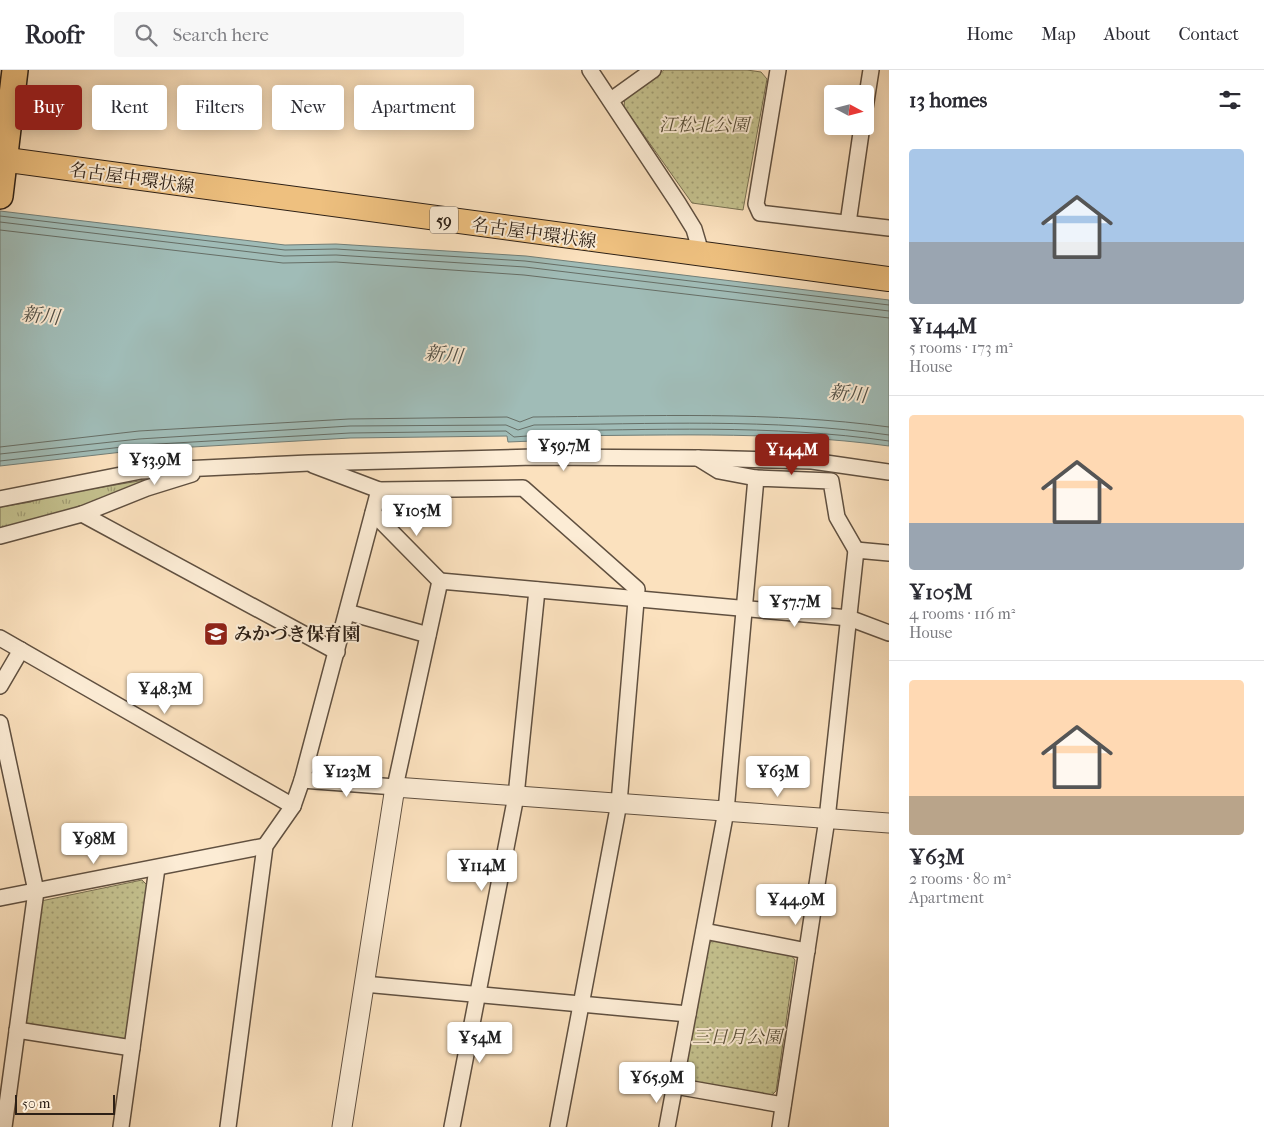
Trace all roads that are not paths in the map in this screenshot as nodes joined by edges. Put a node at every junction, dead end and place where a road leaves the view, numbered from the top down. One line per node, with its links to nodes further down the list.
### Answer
1 (15, 70): 9 (highway)
2 (590, 70): 7 (street)
3 (652, 70): 7 (street)
4 (778, 70): 11 (street)
5 (871, 70): 6 (street)
6 (869, 85)
7 (610, 100): 13 (street)
8 (861, 135): 11 (street)
9 (2, 160): 10 (highway); 13 (main road, 名古屋中環状線 / 59)
10 (0, 193)
11 (848, 223): 12 (street)
12 (889, 228)
13 (702, 256): 14 (main road, 名古屋中環状線 / 59)
14 (889, 279)
15 (697, 458): 16 (street); 18 (street); 19 (street)
16 (309, 463): 17 (street); 20 (street)
17 (213, 467): 21 (street); 23 (street)
18 (889, 472)
19 (756, 478): 25 (street); 30 (street)
20 (379, 490): 22 (street); 29 (street)
21 (0, 499)
22 (373, 513): 27 (street); 31 (street)
23 (82, 514): 24 (street); 37 (street)
24 (0, 536)
25 (856, 550): 26 (street); 32 (street)
26 (889, 553)
27 (440, 581): 28 (street); 34 (street)
28 (536, 590): 29 (street); 42 (street)
29 (636, 599): 30 (street); 43 (street)
30 (745, 609): 32 (street); 45 (street)
31 (347, 612): 34 (street); 37 (street)
32 (849, 618): 33 (street); 46 (street)
33 (889, 633)
34 (428, 635): 41 (street)
35 (0, 638): 36 (street)
36 (21, 650): 38 (street); 44 (street)
37 (337, 652): 40 (street)
38 (0, 686)
39 (0, 723): 50 (street)
40 (302, 780): 41 (street); 44 (street)
41 (395, 787): 42 (street); 54 (street)
42 (516, 796): 43 (street); 55 (street)
43 (618, 803): 45 (street); 56 (street)
44 (293, 806): 48 (street)
45 (726, 811): 46 (street); 52 (street)
46 (827, 819): 47 (street); 53 (street)
47 (889, 823)
48 (265, 846): 49 (street); 64 (street)
49 (157, 868): 50 (street); 59 (street)
50 (36, 891): 51 (street); 58 (street)
51 (0, 898)
52 (704, 931): 53 (street); 57 (street)
53 (807, 951): 61 (street)
54 (364, 984): 55 (street); 65 (street)
55 (478, 995): 56 (street); 66 (street)
56 (581, 1004): 57 (street); 67 (street)
57 (688, 1014): 60 (street)
58 (17, 1030): 59 (street); 62 (street)
59 (132, 1048): 63 (street)
60 (675, 1086): 61 (street); 68 (street)
61 (783, 1105): 69 (street)
62 (4, 1127)
63 (121, 1127)
64 (228, 1127)
65 (342, 1127)
66 (452, 1127)
67 (558, 1127)
68 (668, 1127)
69 (780, 1127)

